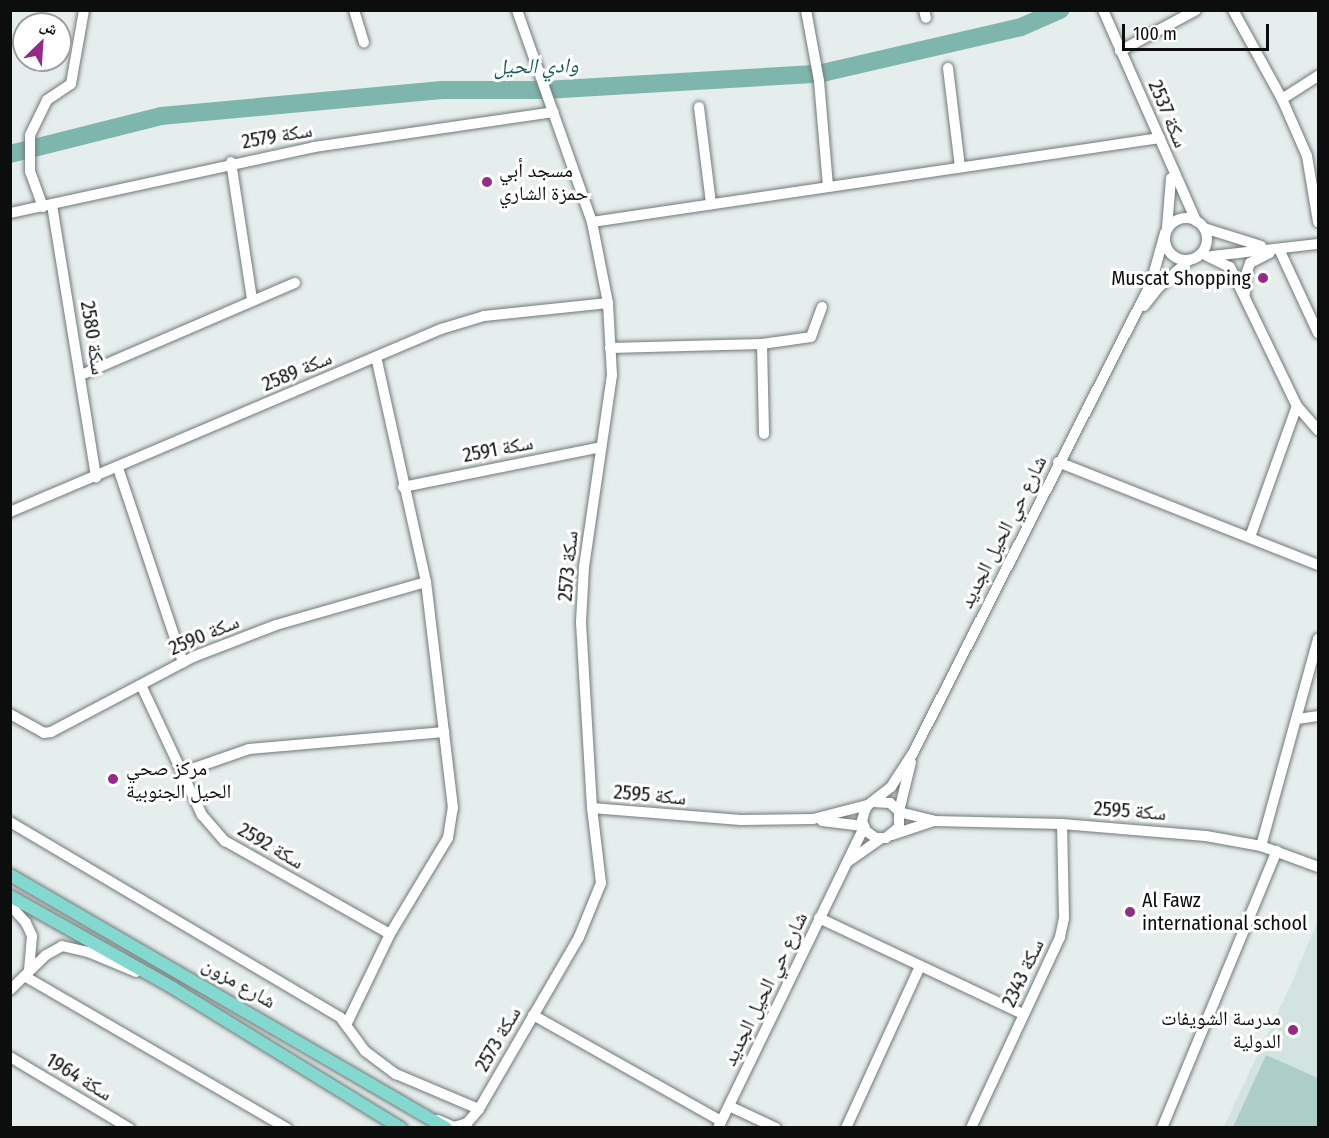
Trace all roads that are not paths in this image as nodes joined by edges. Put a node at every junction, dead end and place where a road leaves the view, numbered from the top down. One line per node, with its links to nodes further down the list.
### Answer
1 (84, 10): 21 (street, سكة 2580)
2 (354, 10): 8 (street)
3 (517, 10): 14 (street, سكة 2573)
4 (806, 10): 19 (street)
5 (1103, 10): 9 (street, سكة 2537)
6 (1196, 10): 9 (street)
7 (1233, 10): 12 (street)
8 (364, 42)
9 (1120, 51): 15 (street, سكة 2537)
10 (948, 68): 18 (street)
11 (1318, 76): 12 (street)
12 (1282, 99): 24 (street)
13 (699, 107): 20 (street)
14 (553, 112): 16 (street, سكة 2579); 23 (street, سكة 2573)
15 (1160, 138): 17 (street, سكة 2537); 18 (street)
16 (231, 162): 21 (street, سكة 2579); 32 (street)
17 (1170, 166): 25 (street); 26 (street)
18 (960, 167): 19 (street)
19 (828, 187): 20 (street)
20 (711, 204): 23 (street)
21 (48, 206): 22 (street, سكة 2579); 42 (street, سكة 2580)
22 (10, 213)
23 (592, 222): 33 (street, سكة 2573)
24 (1318, 222)
25 (1200, 224): 26 (street); 28 (street); 30 (street)
26 (1166, 233): 30 (street); 37 (street)
27 (1318, 244): 28 (street)
28 (1279, 249): 29 (street); 35 (street); 36 (street)
29 (1207, 256): 30 (street); 36 (street)
30 (1191, 260): 37 (street)
31 (295, 283): 32 (street)
32 (252, 300): 42 (street)
33 (608, 303): 40 (street, سكة 2573); 41 (street, سكة 2589)
34 (822, 307): 39 (street)
35 (1313, 311): 38 (street)
36 (1250, 312): 43 (street)
37 (1128, 328): 47 (street, شارع حي الحيل الجديد)
38 (1318, 333)
39 (762, 344): 40 (street); 45 (street)
40 (610, 348): 46 (street, سكة 2573)
41 (376, 357): 48 (street, سكة 2589); 50 (street)
42 (81, 375): 49 (street, سكة 2580)
43 (1297, 406): 44 (street); 52 (street)
44 (1318, 430)
45 (764, 434)
46 (601, 447): 50 (street, سكة 2591); 66 (street, سكة 2573)
47 (1058, 462): 52 (street); 62 (street, شارع حي الحيل الجديد)
48 (118, 468): 49 (street, سكة 2589); 56 (street)
49 (96, 477): 51 (street, سكة 2589)
50 (403, 487): 54 (street)
51 (10, 512)
52 (1250, 537): 53 (street)
53 (1318, 565)
54 (426, 582): 56 (street, سكة 2590); 61 (street)
55 (1318, 639): 60 (street)
56 (183, 662): 57 (street, سكة 2590)
57 (141, 685): 58 (street, سكة 2590); 63 (street, سكة 2592)
58 (10, 714)
59 (1318, 716): 60 (street)
60 (1297, 719): 77 (street)
61 (444, 732): 63 (street); 86 (street)
62 (913, 753): 64 (street, شارع حي الحيل الجديد); 65 (street, شارع حي الحيل الجديد)
63 (183, 772): 86 (street, سكة 2592)
64 (905, 790): 67 (street, شارع حي الحيل الجديد); 68 (street)
65 (871, 804): 67 (street); 69 (street, سكة 2595); 74 (street)
66 (592, 808): 69 (street, سكة 2595); 92 (street, سكة 2573)
67 (899, 812): 68 (street, سكة 2595); 75 (street)
68 (915, 816): 70 (street, سكة 2595)
69 (813, 819): 72 (street, سكة 2595)
70 (934, 821): 73 (street, سكة 2595); 75 (street, سكة 2595)
71 (10, 822): 93 (street)
72 (842, 824): 74 (street, سكة 2595); 78 (street)
73 (1062, 824): 77 (street, سكة 2595); 91 (street, سكة 2343)
74 (863, 827): 76 (street); 78 (street, شارع حي الحيل الجديد)
75 (892, 836): 76 (street)
76 (880, 839): 80 (street, شارع حي الحيل الجديد)
77 (1261, 846): 79 (street, سكة 2595)
78 (852, 848): 80 (street, شارع حي الحيل الجديد)
79 (1277, 851): 81 (street, سكة 2595); 107 (street)
80 (844, 865): 85 (street, شارع حي الحيل الجديد)
81 (1318, 867)
82 (10, 875): 97 (main road, شارع مزون)
83 (10, 896): 89 (main road, شارع مزون)
84 (10, 905): 88 (street)
85 (819, 918): 87 (street); 95 (street, شارع حي الحيل الجديد)
86 (390, 934): 93 (street)
87 (920, 966): 91 (street); 105 (street)
88 (27, 975): 89 (street); 90 (street); 100 (street)
89 (173, 988): 101 (main road, شارع مزون)
90 (10, 990)
91 (1023, 1014): 106 (street, سكة 2343)
92 (533, 1015): 96 (street, سكة 2573); 98 (street)
93 (347, 1023): 96 (street)
94 (10, 1058): 99 (street, سكة 1964)
95 (729, 1106): 98 (street, شارع حي الحيل الجديد); 104 (street)
96 (479, 1109): 97 (street); 103 (street)
97 (423, 1114): 102 (main road, شارع مزون)
98 (720, 1124)
99 (129, 1128)
100 (287, 1128)
101 (401, 1128)
102 (446, 1128)
103 (475, 1128)
104 (776, 1128)
105 (846, 1128)
106 (971, 1128)
107 (1162, 1128)

